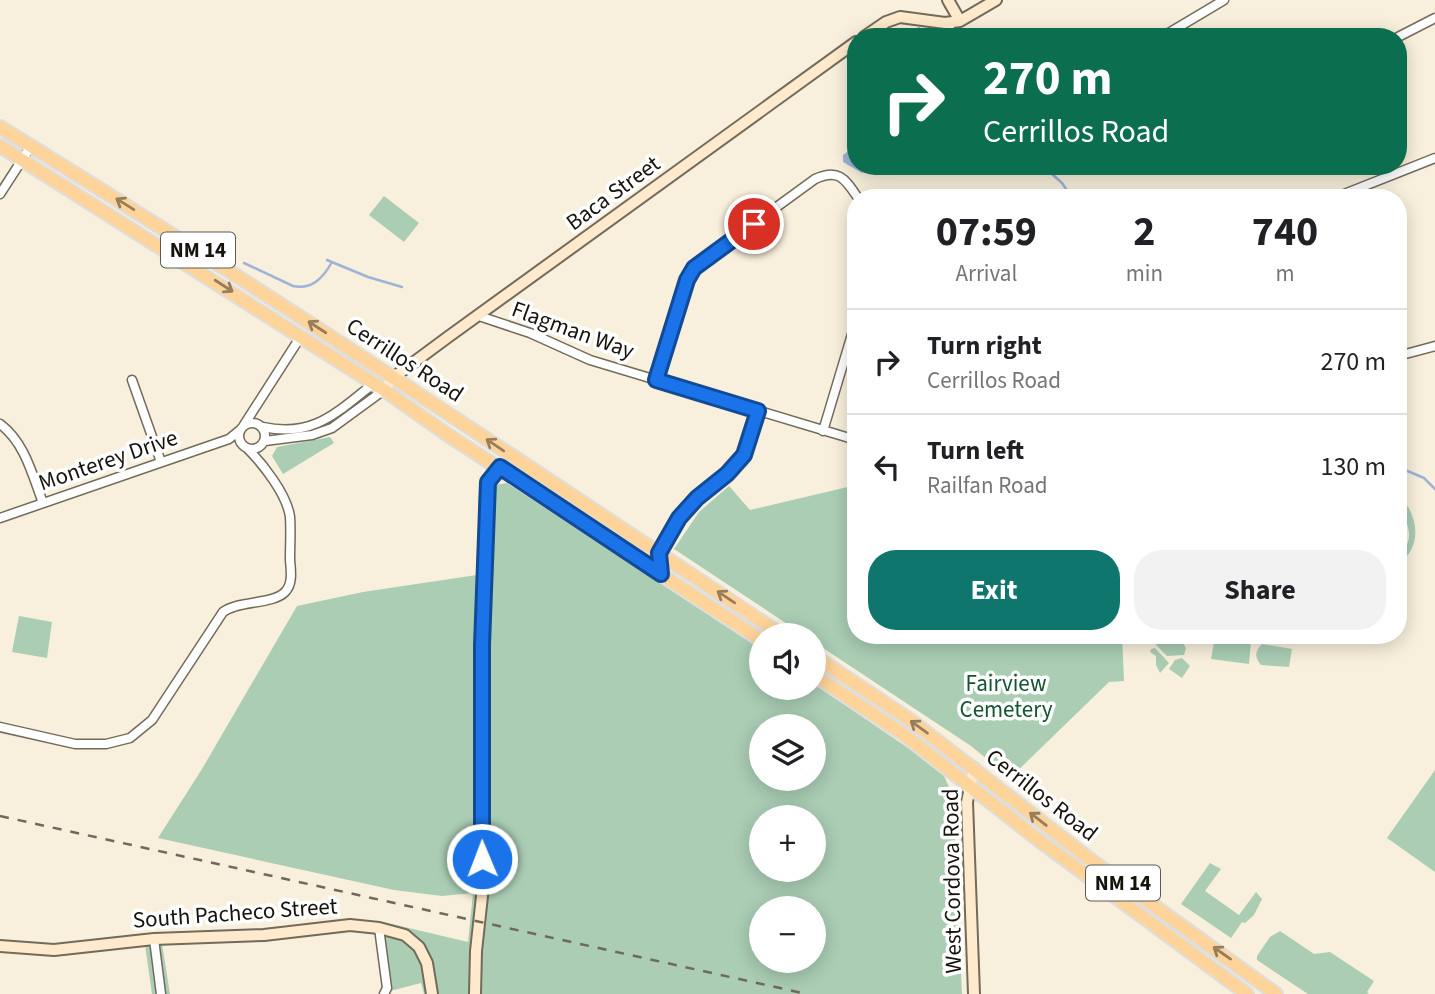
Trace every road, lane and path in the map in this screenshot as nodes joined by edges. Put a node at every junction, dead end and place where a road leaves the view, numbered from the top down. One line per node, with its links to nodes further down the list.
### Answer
1 (948, 0): 5 (street)
2 (996, 0): 5 (street)
3 (1224, 0): 9 (street)
4 (1435, 18): 10 (street)
5 (960, 20): 6 (street)
6 (940, 22): 7 (street); 8 (street)
7 (877, 28)
8 (946, 28)
9 (1177, 28)
10 (1407, 32)
11 (847, 49): 22 (street, Baca Street)
12 (0, 127): 14 (main road, Cerrillos Road / NM 14)
13 (0, 146): 16 (main road, Cerrillos Road / NM 14)
14 (31, 146): 16 (street); 27 (main road, Cerrillos Road / NM 14, one-way to 14)
15 (1435, 158): 17 (street)
16 (22, 159): 21 (street); 23 (main road, Cerrillos Road / NM 14, one-way to 23)
17 (1407, 169)
18 (1392, 175): 20 (street)
19 (851, 189): 29 (street)
20 (1357, 189)
21 (0, 194)
22 (479, 316): 27 (street, Baca Street); 29 (street, Flagman Way)
23 (301, 337): 30 (main road, Cerrillos Road / NM 14); 31 (street, Monterey Drive)
24 (1435, 346): 26 (street)
25 (847, 351): 36 (street)
26 (1407, 354)
27 (394, 377): 30 (street, Baca Street); 46 (main road, Cerrillos Road / NM 14, one-way to 27)
28 (132, 380): 41 (street)
29 (656, 380): 32 (street, Flagman Way)
30 (379, 387): 34 (street); 39 (street); 43 (main road, Cerrillos Road / NM 14)
31 (253, 409): 34 (street); 35 (street, Monterey Drive)
32 (758, 411): 36 (street, Flagman Way); 46 (street)
33 (0, 424): 44 (street)
34 (261, 425): 35 (street); 39 (street)
35 (242, 427): 38 (street, Monterey Drive); 40 (street)
36 (823, 430): 37 (street, Flagman Way)
37 (847, 437)
38 (229, 439): 40 (street); 41 (street, Monterey Drive)
39 (263, 444): 40 (street); 42 (street)
40 (244, 445): 42 (street)
41 (160, 462): 44 (street, Monterey Drive)
42 (261, 462): 52 (street)
43 (500, 467): 47 (main road, Cerrillos Road / NM 14); 63 (street)
44 (43, 503): 45 (street, Monterey Drive)
45 (0, 518)
46 (659, 553): 47 (street); 48 (main road, Cerrillos Road / NM 14, one-way to 46)
47 (661, 574): 49 (main road, Cerrillos Road / NM 14)
48 (764, 623)
49 (749, 632)
50 (826, 664): 53 (main road, Cerrillos Road / NM 14, one-way to 50)
51 (826, 683): 54 (main road, Cerrillos Road / NM 14)
52 (0, 727)
53 (974, 768): 54 (street, West Cordova Road); 55 (main road, Cerrillos Road / NM 14, one-way to 53)
54 (969, 786): 56 (main road, Cerrillos Road / NM 14); 64 (street, West Cordova Road)
55 (1120, 881): 56 (main road); 66 (main road, Cerrillos Road / NM 14, one-way to 55)
56 (1111, 894): 65 (main road, Cerrillos Road / NM 14)
57 (379, 928): 58 (street, South Pacheco Street); 61 (street); 62 (street, South Pacheco Street)
58 (154, 939): 59 (street, South Pacheco Street); 60 (street)
59 (0, 947)
60 (161, 994)
61 (384, 994)
62 (432, 994)
63 (475, 994)
64 (974, 994)
65 (1247, 994)
66 (1276, 994)

